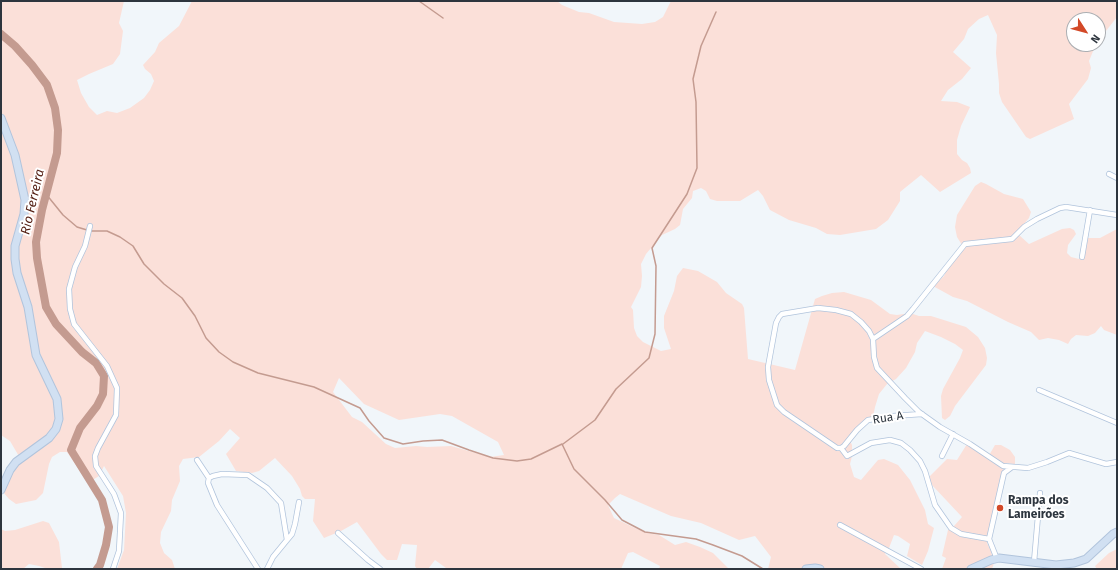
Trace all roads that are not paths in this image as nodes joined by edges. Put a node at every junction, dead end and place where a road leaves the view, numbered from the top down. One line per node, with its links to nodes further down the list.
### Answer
1 (1, 118): 19 (street)
2 (1109, 174): 3 (street)
3 (1117, 178)
4 (1090, 210): 5 (street); 7 (street); 8 (street)
5 (1117, 215)
6 (90, 226): 29 (street)
7 (1082, 257)
8 (873, 339): 10 (street); 13 (street)
9 (1040, 390): 11 (street)
10 (922, 414): 12 (street); 13 (street, Rua A)
11 (1117, 423)
12 (953, 434): 14 (street); 17 (street)
13 (841, 448): 25 (street)
14 (942, 456)
15 (197, 460): 18 (street)
16 (1117, 462): 17 (street)
17 (1012, 467): 25 (street)
18 (209, 478): 26 (street); 30 (street)
19 (1, 490)
20 (1040, 493): 28 (street)
21 (299, 502): 26 (street)
22 (840, 525): 35 (street)
23 (1117, 532): 28 (street)
24 (338, 533): 32 (street)
25 (989, 539): 27 (street)
26 (287, 540): 31 (street)
27 (998, 559): 28 (street); 36 (street)
28 (1034, 562)
29 (113, 569)
30 (258, 569)
31 (267, 569)
32 (380, 569)
33 (806, 569): 34 (street)
34 (820, 569)
35 (921, 569)
36 (971, 569)

